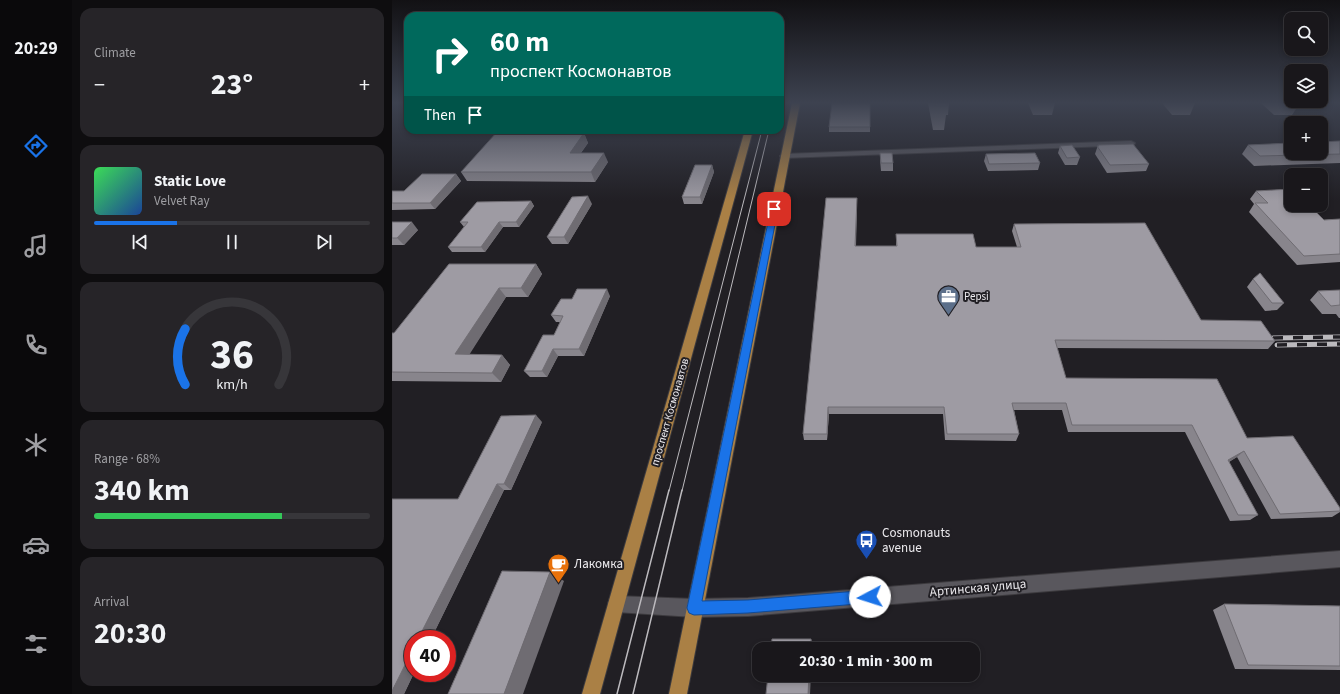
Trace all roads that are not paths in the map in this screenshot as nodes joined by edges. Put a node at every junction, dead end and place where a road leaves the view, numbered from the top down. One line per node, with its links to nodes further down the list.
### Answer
1 (747, 135): 6 (main road, проспект Космонавтов)
2 (789, 135): 4 (main road)
3 (1131, 143): 4 (street)
4 (784, 156): 7 (main road)
5 (1340, 559): 7 (street, Артинская улица)
6 (616, 604): 7 (street, Артинская улица); 8 (main road, проспект Космонавтов)
7 (694, 608): 9 (main road)
8 (590, 694)
9 (678, 694)

